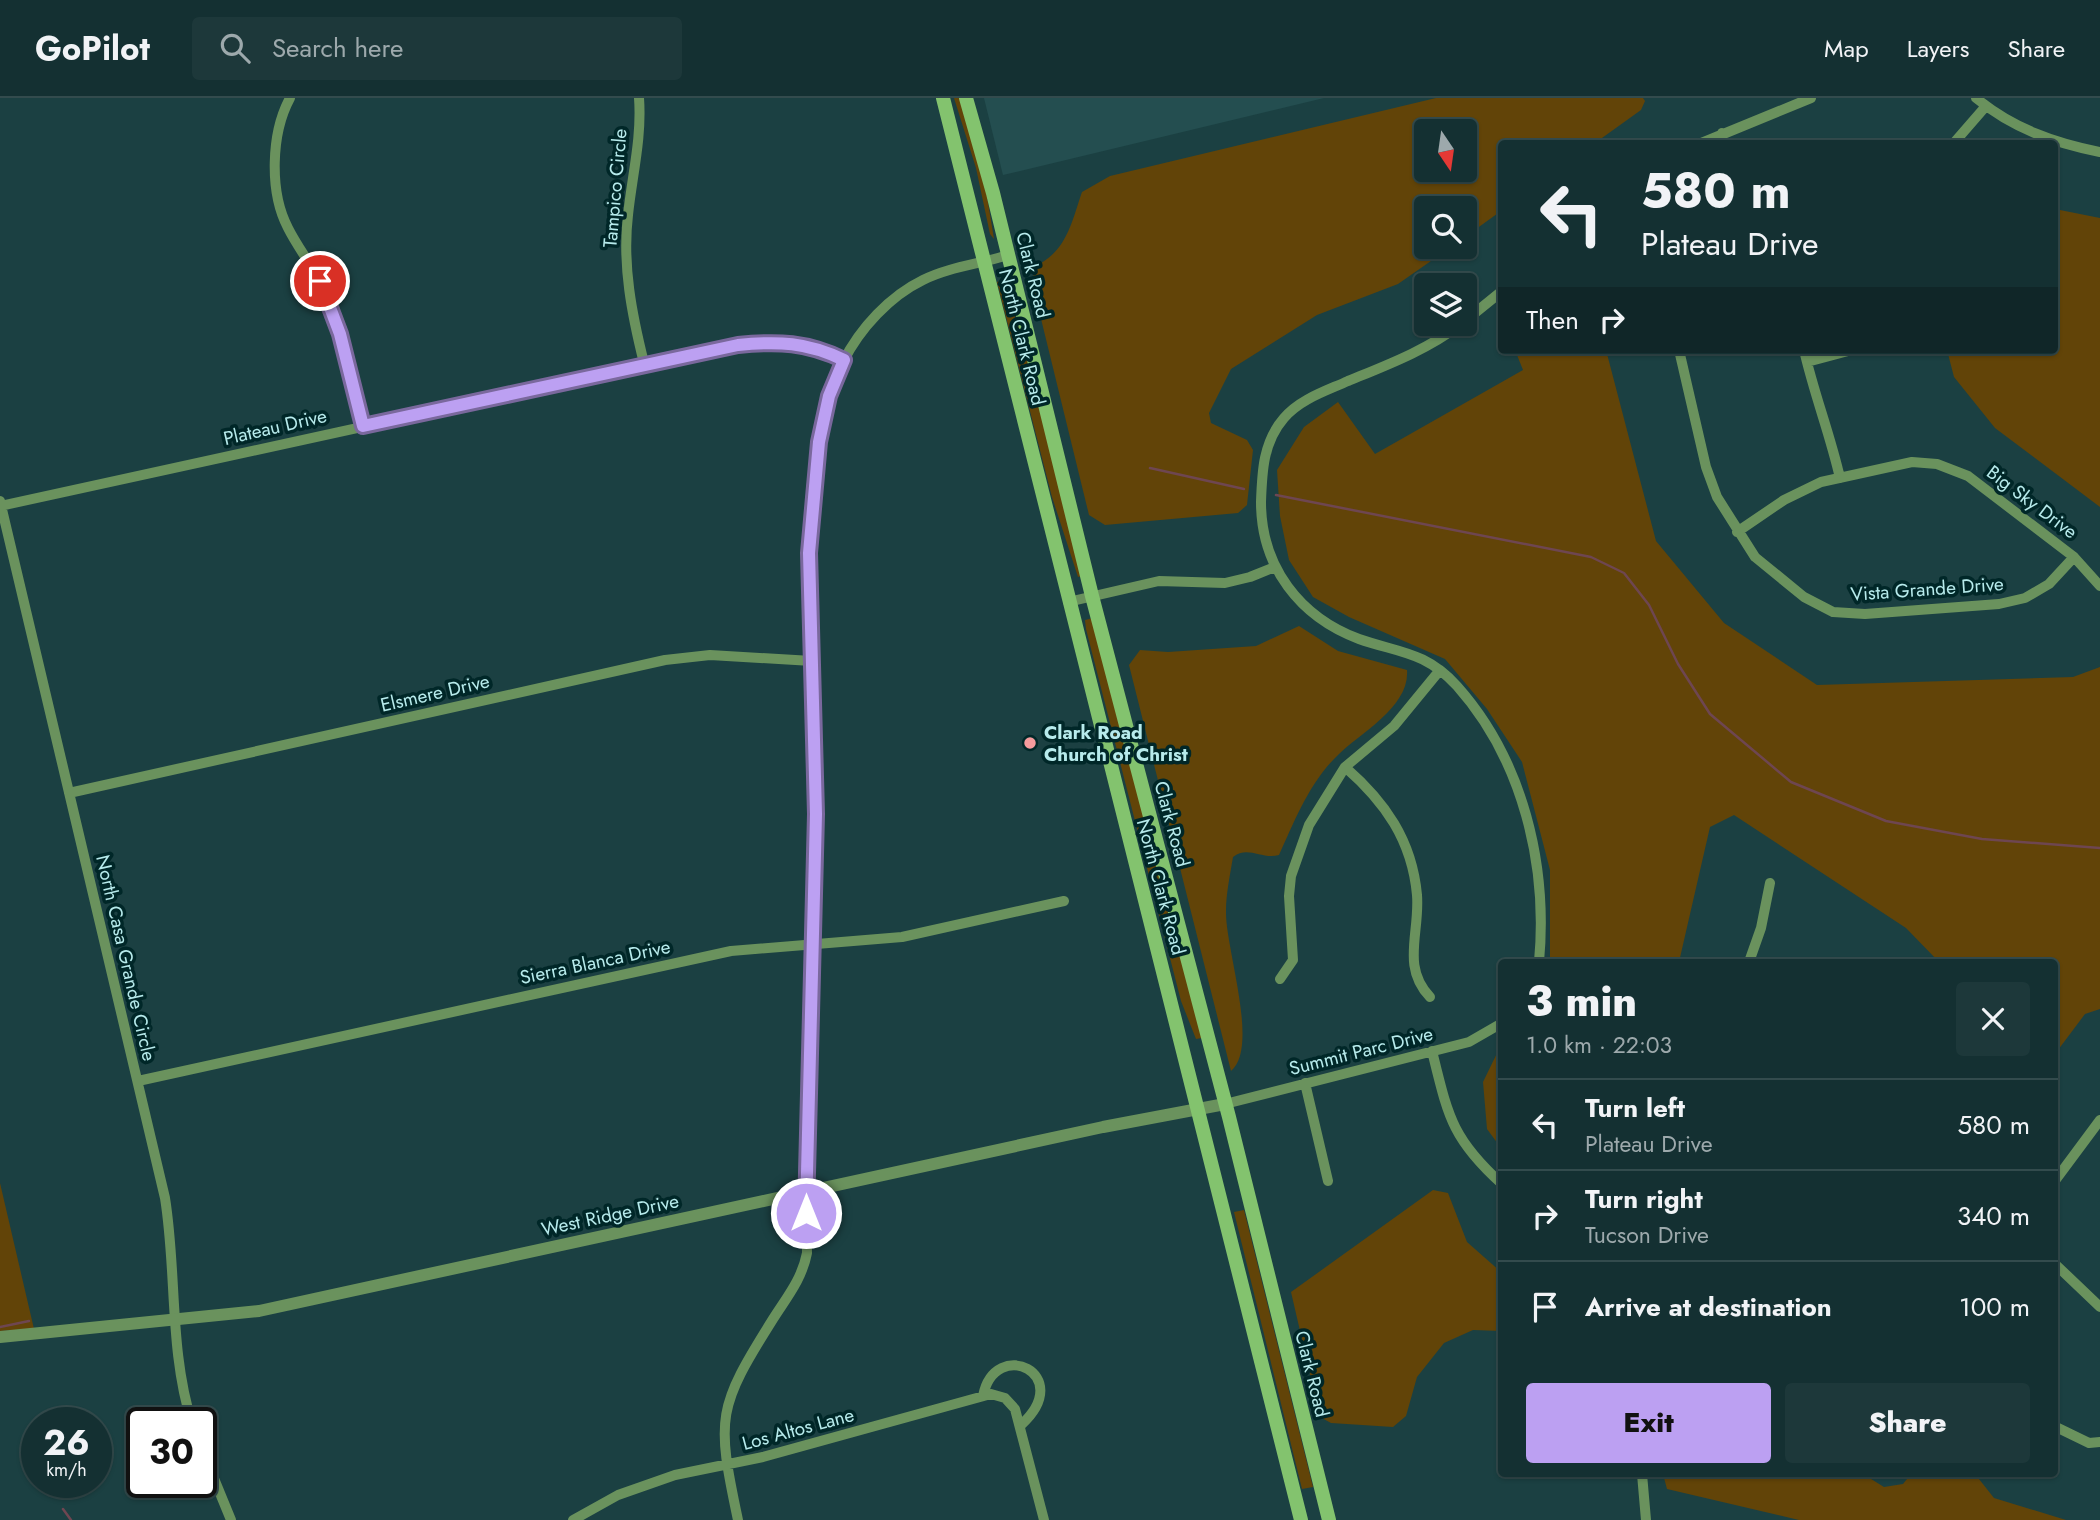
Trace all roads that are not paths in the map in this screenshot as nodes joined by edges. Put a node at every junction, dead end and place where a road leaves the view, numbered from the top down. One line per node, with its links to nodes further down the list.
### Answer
1 (289, 98): 26 (street)
2 (639, 98): 25 (street, Tampico Circle)
3 (943, 98): 16 (main road, North Clark Road)
4 (966, 98): 15 (main road, Clark Road)
5 (1811, 98): 8 (street)
6 (1976, 98): 7 (street)
7 (1986, 106): 11 (street); 12 (street)
8 (1722, 133): 9 (street); 10 (street)
9 (1707, 140)
10 (1725, 140)
11 (1956, 140)
12 (2053, 140)
13 (2058, 142): 14 (street)
14 (2100, 152)
15 (1008, 255): 16 (street); 33 (main road, Clark Road)
16 (984, 263): 23 (street); 34 (main road, North Clark Road)
17 (1498, 294): 18 (street)
18 (1477, 311)
19 (1441, 336): 31 (street)
20 (1680, 354): 29 (street, Vista Grande Drive)
21 (1805, 354): 24 (street)
22 (1838, 354): 24 (street)
23 (844, 360): 25 (street, Plateau Drive); 35 (street)
24 (1807, 362): 27 (street)
25 (644, 363): 26 (street, Plateau Drive)
26 (363, 426): 28 (street, Plateau Drive)
27 (1840, 478): 29 (street, Big Sky Drive); 30 (street, Big Sky Drive)
28 (0, 504): 38 (street, North Casa Grande Circle)
29 (1737, 532): 30 (street, Vista Grande Drive)
30 (2074, 557): 32 (street, Big Sky Drive)
31 (1275, 567): 33 (street); 36 (street)
32 (2100, 586)
33 (1092, 596): 34 (street); 50 (main road, Clark Road)
34 (1068, 602): 51 (main road, North Clark Road)
35 (812, 661): 38 (street, Elsmere Drive); 41 (street)
36 (1440, 670): 37 (street); 42 (street)
37 (1345, 767): 44 (street); 45 (street)
38 (69, 793): 48 (street, North Casa Grande Circle)
39 (1770, 883): 43 (street)
40 (1064, 901): 41 (street, Sierra Blanca Drive)
41 (815, 943): 48 (street, Sierra Blanca Drive); 56 (street)
42 (1539, 959)
43 (1750, 959)
44 (1280, 979)
45 (1430, 997)
46 (1498, 1025): 47 (street, Summit Parc Drive)
47 (1432, 1051): 49 (street, Summit Parc Drive); 54 (street)
48 (138, 1081): 59 (street, North Casa Grande Circle)
49 (1305, 1083): 50 (street, Summit Parc Drive); 55 (street)
50 (1225, 1104): 51 (street, West Ridge Drive); 74 (main road, Clark Road)
51 (1200, 1110): 56 (street, West Ridge Drive); 73 (main road, North Clark Road)
52 (2098, 1126): 53 (street)
53 (2058, 1177)
54 (1498, 1180)
55 (1328, 1181)
56 (806, 1193): 59 (street, West Ridge Drive); 66 (street)
57 (2058, 1267): 58 (street)
58 (2100, 1307)
59 (175, 1321): 60 (street, West Ridge Drive); 62 (street, North Casa Grande Circle)
60 (0, 1337)
61 (983, 1396): 63 (street); 63 (street); 66 (street, Los Altos Lane)
62 (188, 1407)
63 (1021, 1425): 72 (street)
64 (2058, 1428): 65 (street)
65 (2100, 1441)
66 (726, 1465): 70 (street, Los Altos Lane); 71 (street)
67 (1642, 1477): 75 (street)
68 (217, 1485): 69 (street)
69 (232, 1520)
70 (573, 1520)
71 (738, 1520)
72 (1044, 1520)
73 (1301, 1520)
74 (1329, 1520)
75 (1646, 1520)

